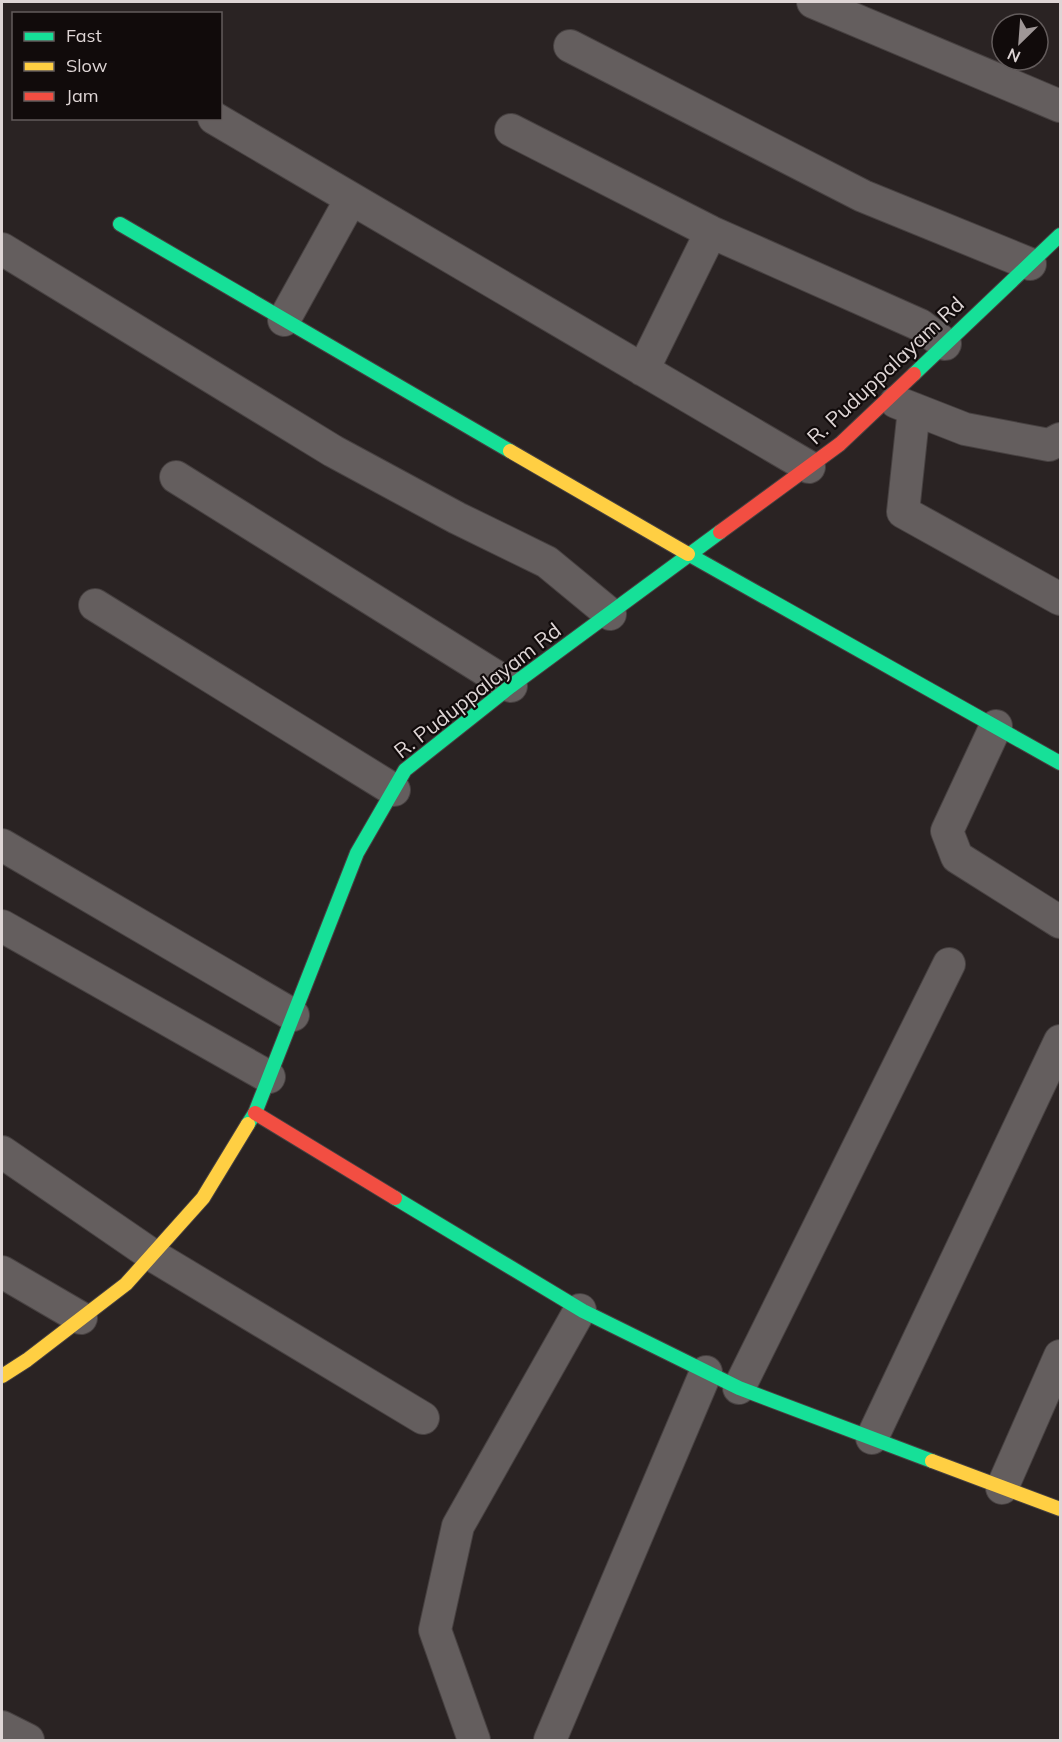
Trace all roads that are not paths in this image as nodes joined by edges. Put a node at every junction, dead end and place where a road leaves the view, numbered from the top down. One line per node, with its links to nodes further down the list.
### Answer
1 (813, 2): 3 (street)
2 (570, 46): 9 (street)
3 (1060, 106)
4 (217, 120): 6 (street)
5 (511, 130): 8 (street)
6 (351, 199): 11 (street); 13 (street)
7 (120, 224): 11 (street)
8 (711, 232): 12 (street); 13 (street)
9 (1051, 248): 12 (street, R. Puduppalayam Rd)
10 (2, 249): 21 (street)
11 (284, 320): 18 (street)
12 (945, 344): 14 (street, R. Puduppalayam Rd)
13 (643, 370): 16 (street)
14 (901, 404): 15 (street); 16 (street, R. Puduppalayam Rd); 19 (street)
15 (1060, 439)
16 (808, 467): 18 (street, R. Puduppalayam Rd)
17 (176, 477): 22 (street)
18 (690, 555): 21 (street, R. Puduppalayam Rd); 23 (street)
19 (1060, 599)
20 (95, 605): 25 (street)
21 (610, 614): 22 (street, R. Puduppalayam Rd)
22 (511, 686): 25 (street, R. Puduppalayam Rd)
23 (996, 726): 24 (street); 27 (street)
24 (1060, 763)
25 (394, 790): 30 (street, R. Puduppalayam Rd)
26 (2, 845): 30 (street)
27 (1060, 922)
28 (2, 926): 32 (street)
29 (949, 964): 42 (street)
30 (293, 1015): 32 (street, R. Puduppalayam Rd)
31 (1060, 1041): 44 (street)
32 (269, 1077): 33 (street, R. Puduppalayam Rd)
33 (255, 1113): 35 (street, R. Puduppalayam Rd); 37 (street)
34 (2, 1152): 35 (street)
35 (152, 1255): 38 (street, R. Puduppalayam Rd); 43 (street)
36 (2, 1272): 38 (street)
37 (580, 1310): 40 (street); 49 (street)
38 (81, 1318): 41 (street, R. Puduppalayam Rd)
39 (1060, 1356): 45 (street)
40 (706, 1372): 42 (street); 50 (street)
41 (2, 1376)
42 (739, 1388): 44 (street)
43 (423, 1418)
44 (872, 1438): 45 (street)
45 (1002, 1488): 46 (street)
46 (1060, 1509)
47 (2, 1727): 48 (street)
48 (28, 1740)
49 (474, 1740)
50 (550, 1740)

